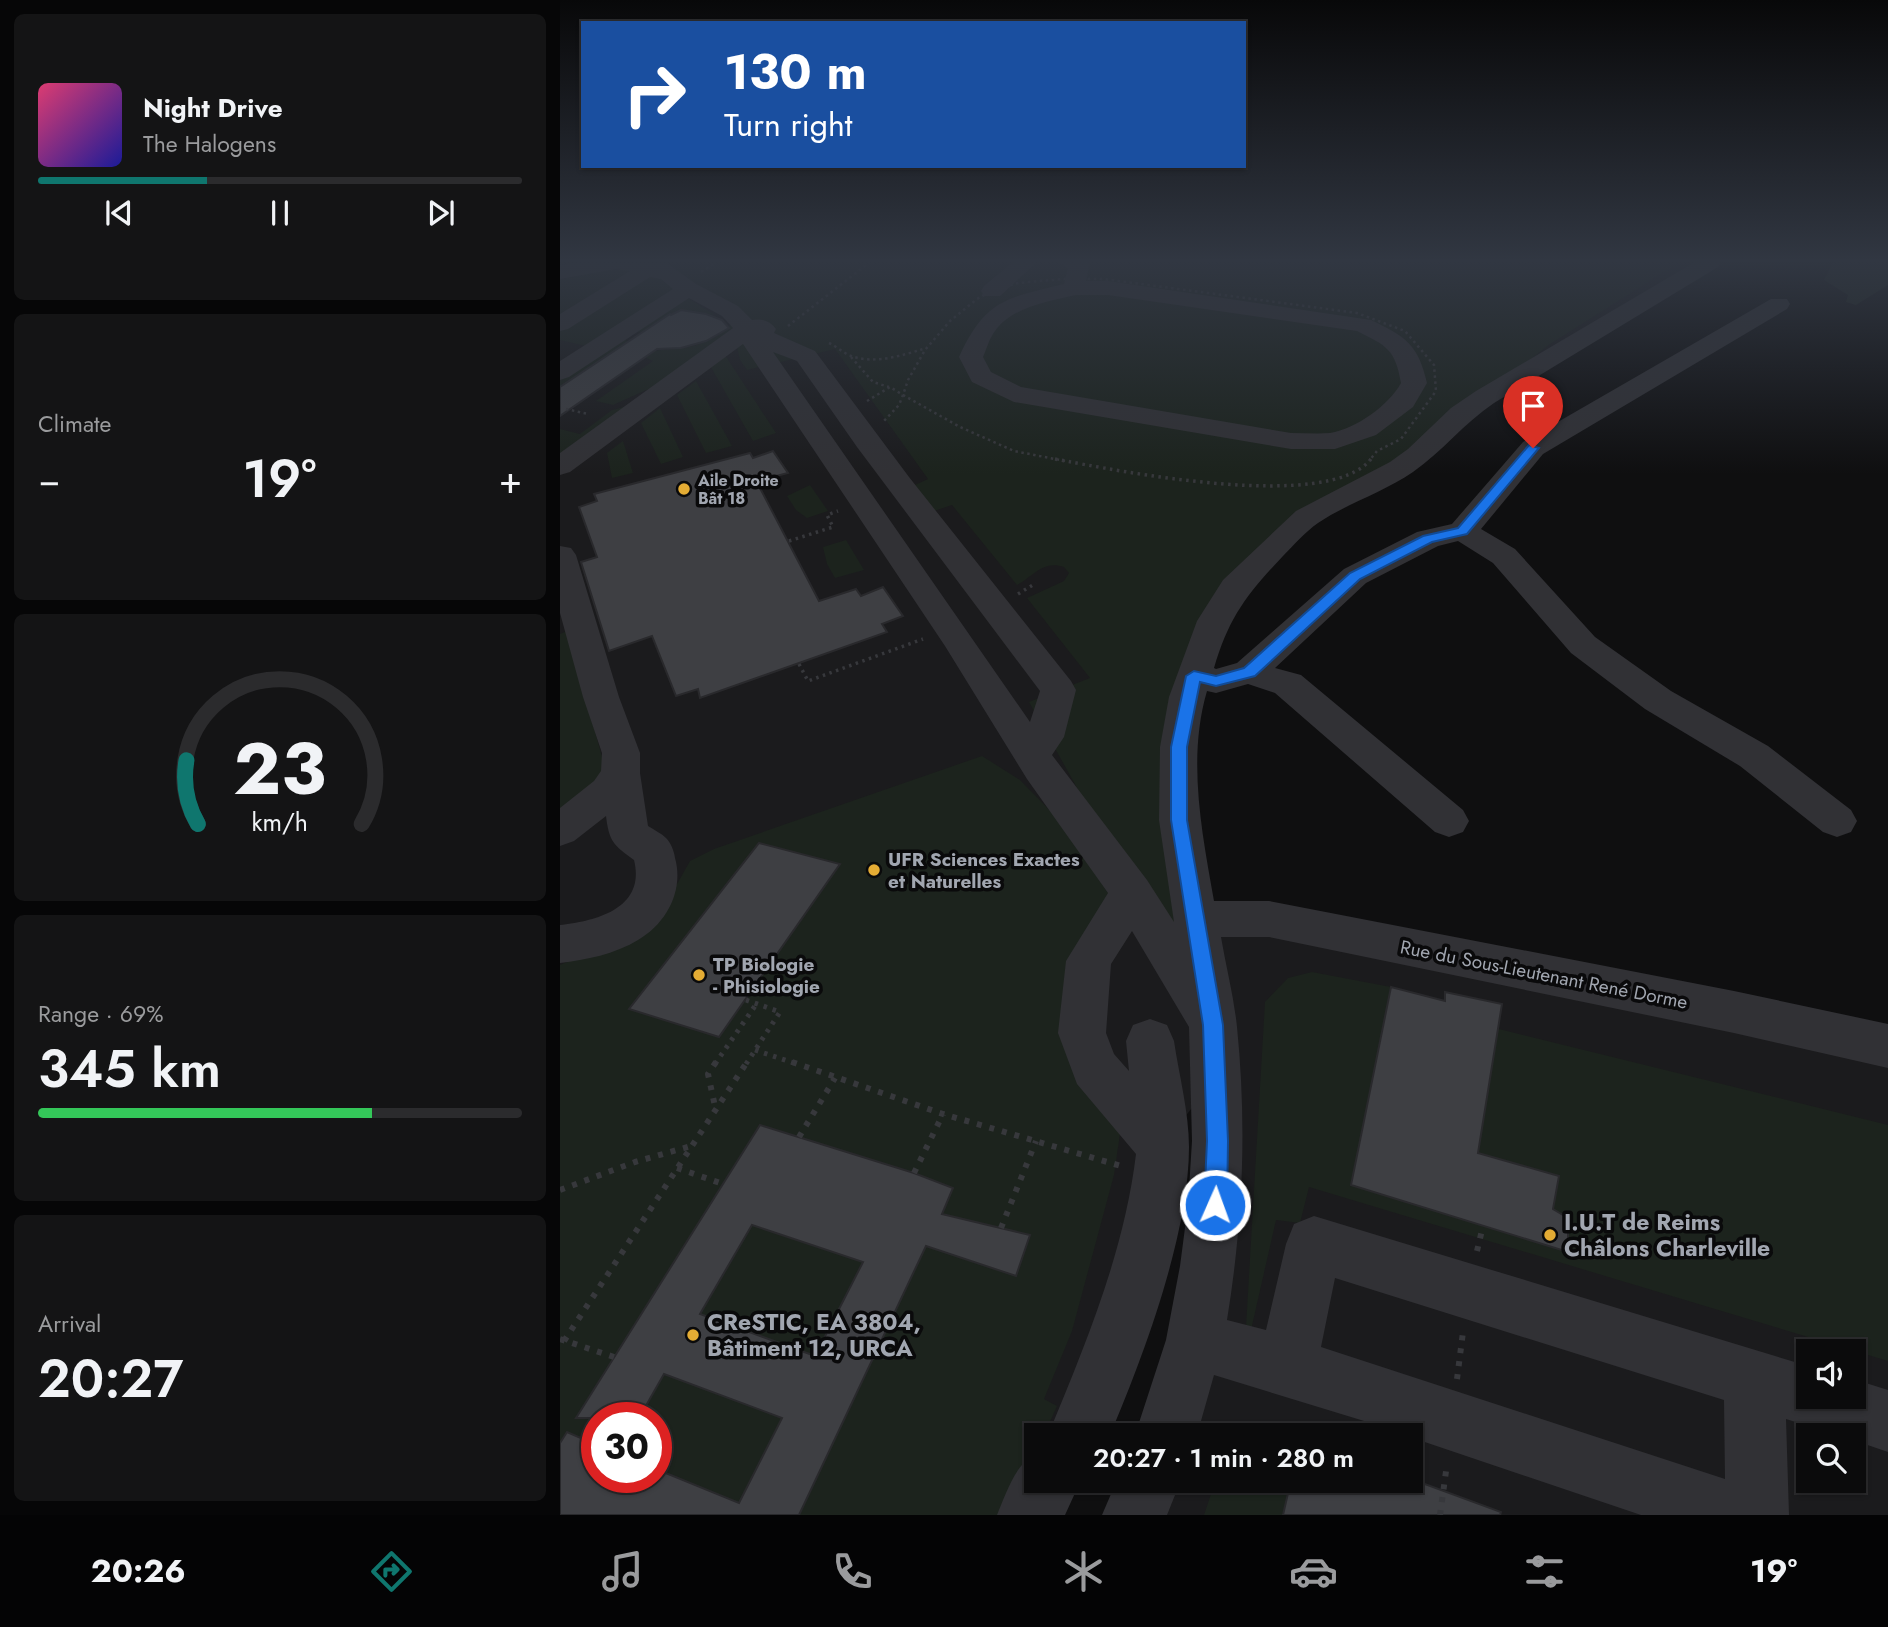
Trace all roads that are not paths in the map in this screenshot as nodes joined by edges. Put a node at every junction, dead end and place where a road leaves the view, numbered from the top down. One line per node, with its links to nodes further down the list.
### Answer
1 (610, 333): 9 (street)
2 (758, 333): 10 (street)
3 (764, 333): 16 (street)
4 (764, 333): 16 (street)
5 (982, 333): 6 (street)
6 (1378, 333)
7 (1592, 333): 15 (street)
8 (1730, 333): 11 (street)
9 (561, 360)
10 (560, 466)
11 (1463, 531): 14 (street); 19 (street)
12 (560, 555): 13 (street)
13 (568, 612): 17 (street)
14 (1249, 672): 15 (street); 18 (street)
15 (1194, 676): 22 (street)
16 (1032, 754): 21 (street)
17 (620, 773): 20 (street); 23 (street)
18 (1449, 821)
19 (1837, 821)
20 (560, 830)
21 (1132, 894): 24 (street); 27 (street)
22 (1197, 919): 24 (street); 26 (street, Rue du Sous-Lieutenant René Dorme)
23 (560, 944)
24 (1213, 1025): 28 (street)
25 (1150, 1041): 27 (street)
26 (1888, 1046)
27 (1162, 1162): 32 (street)
28 (1195, 1340): 29 (street); 33 (street)
29 (1287, 1366): 30 (street); 38 (street)
30 (1791, 1390): 31 (street); 39 (street)
31 (1888, 1421)
32 (1084, 1423)
33 (1170, 1423)
34 (1042, 1493): 36 (street)
35 (1144, 1493): 37 (street)
36 (1029, 1515)
37 (1134, 1515)
38 (1737, 1515)
39 (1757, 1515)

